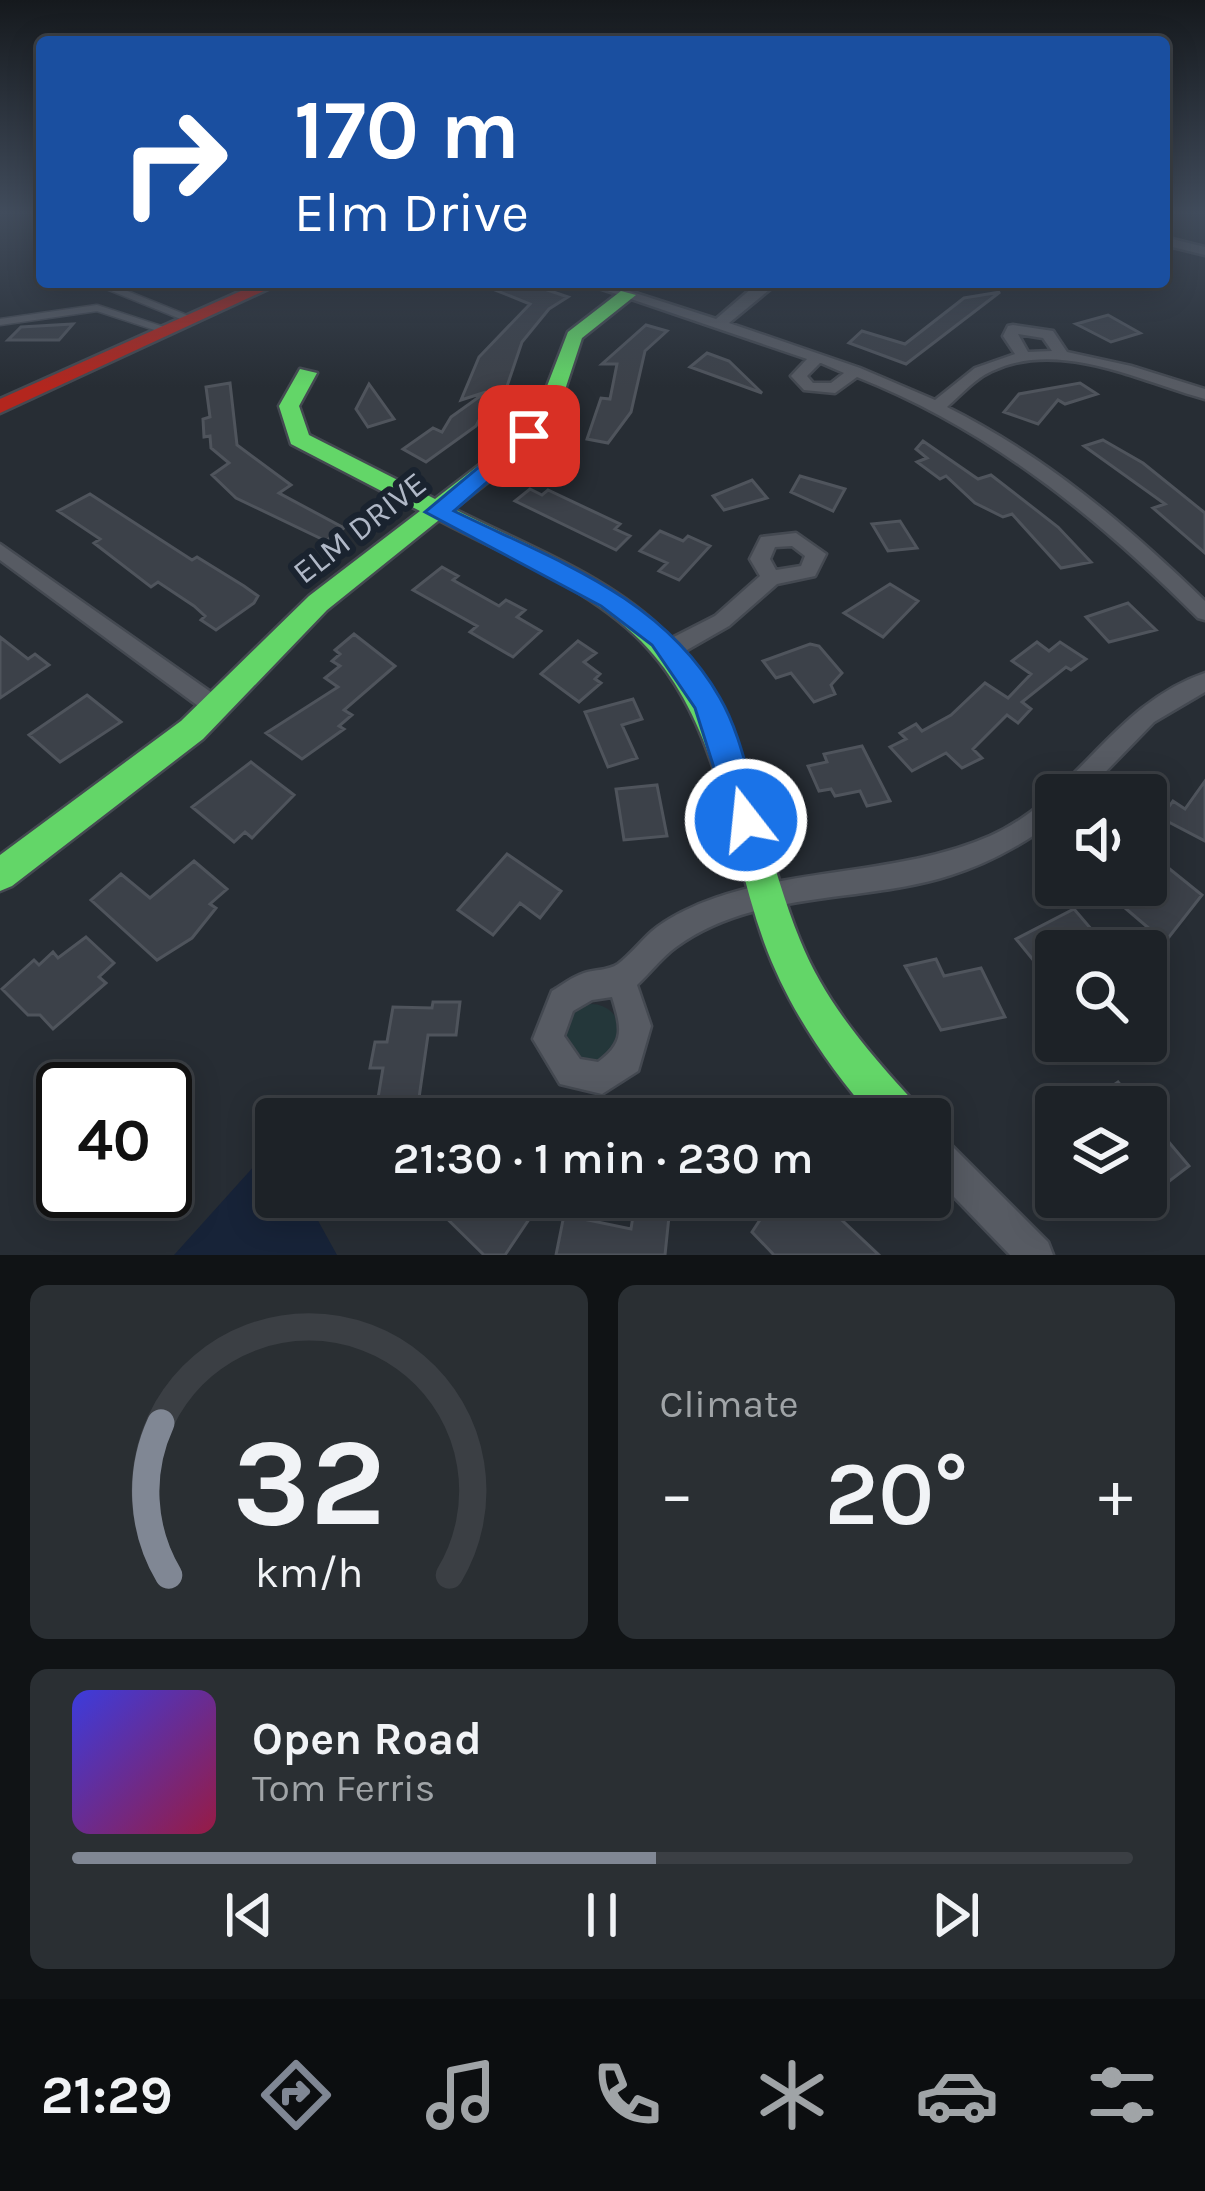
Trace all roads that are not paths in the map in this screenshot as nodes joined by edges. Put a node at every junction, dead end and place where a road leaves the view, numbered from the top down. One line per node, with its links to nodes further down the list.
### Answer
1 (108, 288): 8 (lane)
2 (262, 288): 8 (street)
3 (606, 288): 5 (street)
4 (761, 288): 7 (street)
5 (627, 295): 7 (street); 17 (street, ELM DRIVE)
6 (0, 322): 8 (lane)
7 (717, 325): 9 (street)
8 (179, 326): 15 (street)
9 (816, 358): 12 (street); 12 (street)
10 (1025, 358): 11 (street); 11 (street); 16 (street)
11 (1063, 358): 14 (street)
12 (855, 371): 16 (street)
13 (307, 373): 17 (street)
14 (1205, 394)
15 (0, 407)
16 (936, 407): 20 (street)
17 (437, 512): 21 (street); 23 (street, ELM DRIVE)
18 (0, 550): 23 (street)
19 (771, 578): 21 (street)
20 (1205, 613)
21 (672, 648): 27 (street)
22 (1205, 682): 24 (street)
23 (217, 708): 26 (street, ELM DRIVE)
24 (1086, 774)
25 (1035, 822): 27 (street)
26 (0, 875)
27 (766, 896): 28 (street); 29 (street)
28 (621, 981)
29 (884, 1098)
30 (951, 1169): 31 (street)
31 (1035, 1255)

